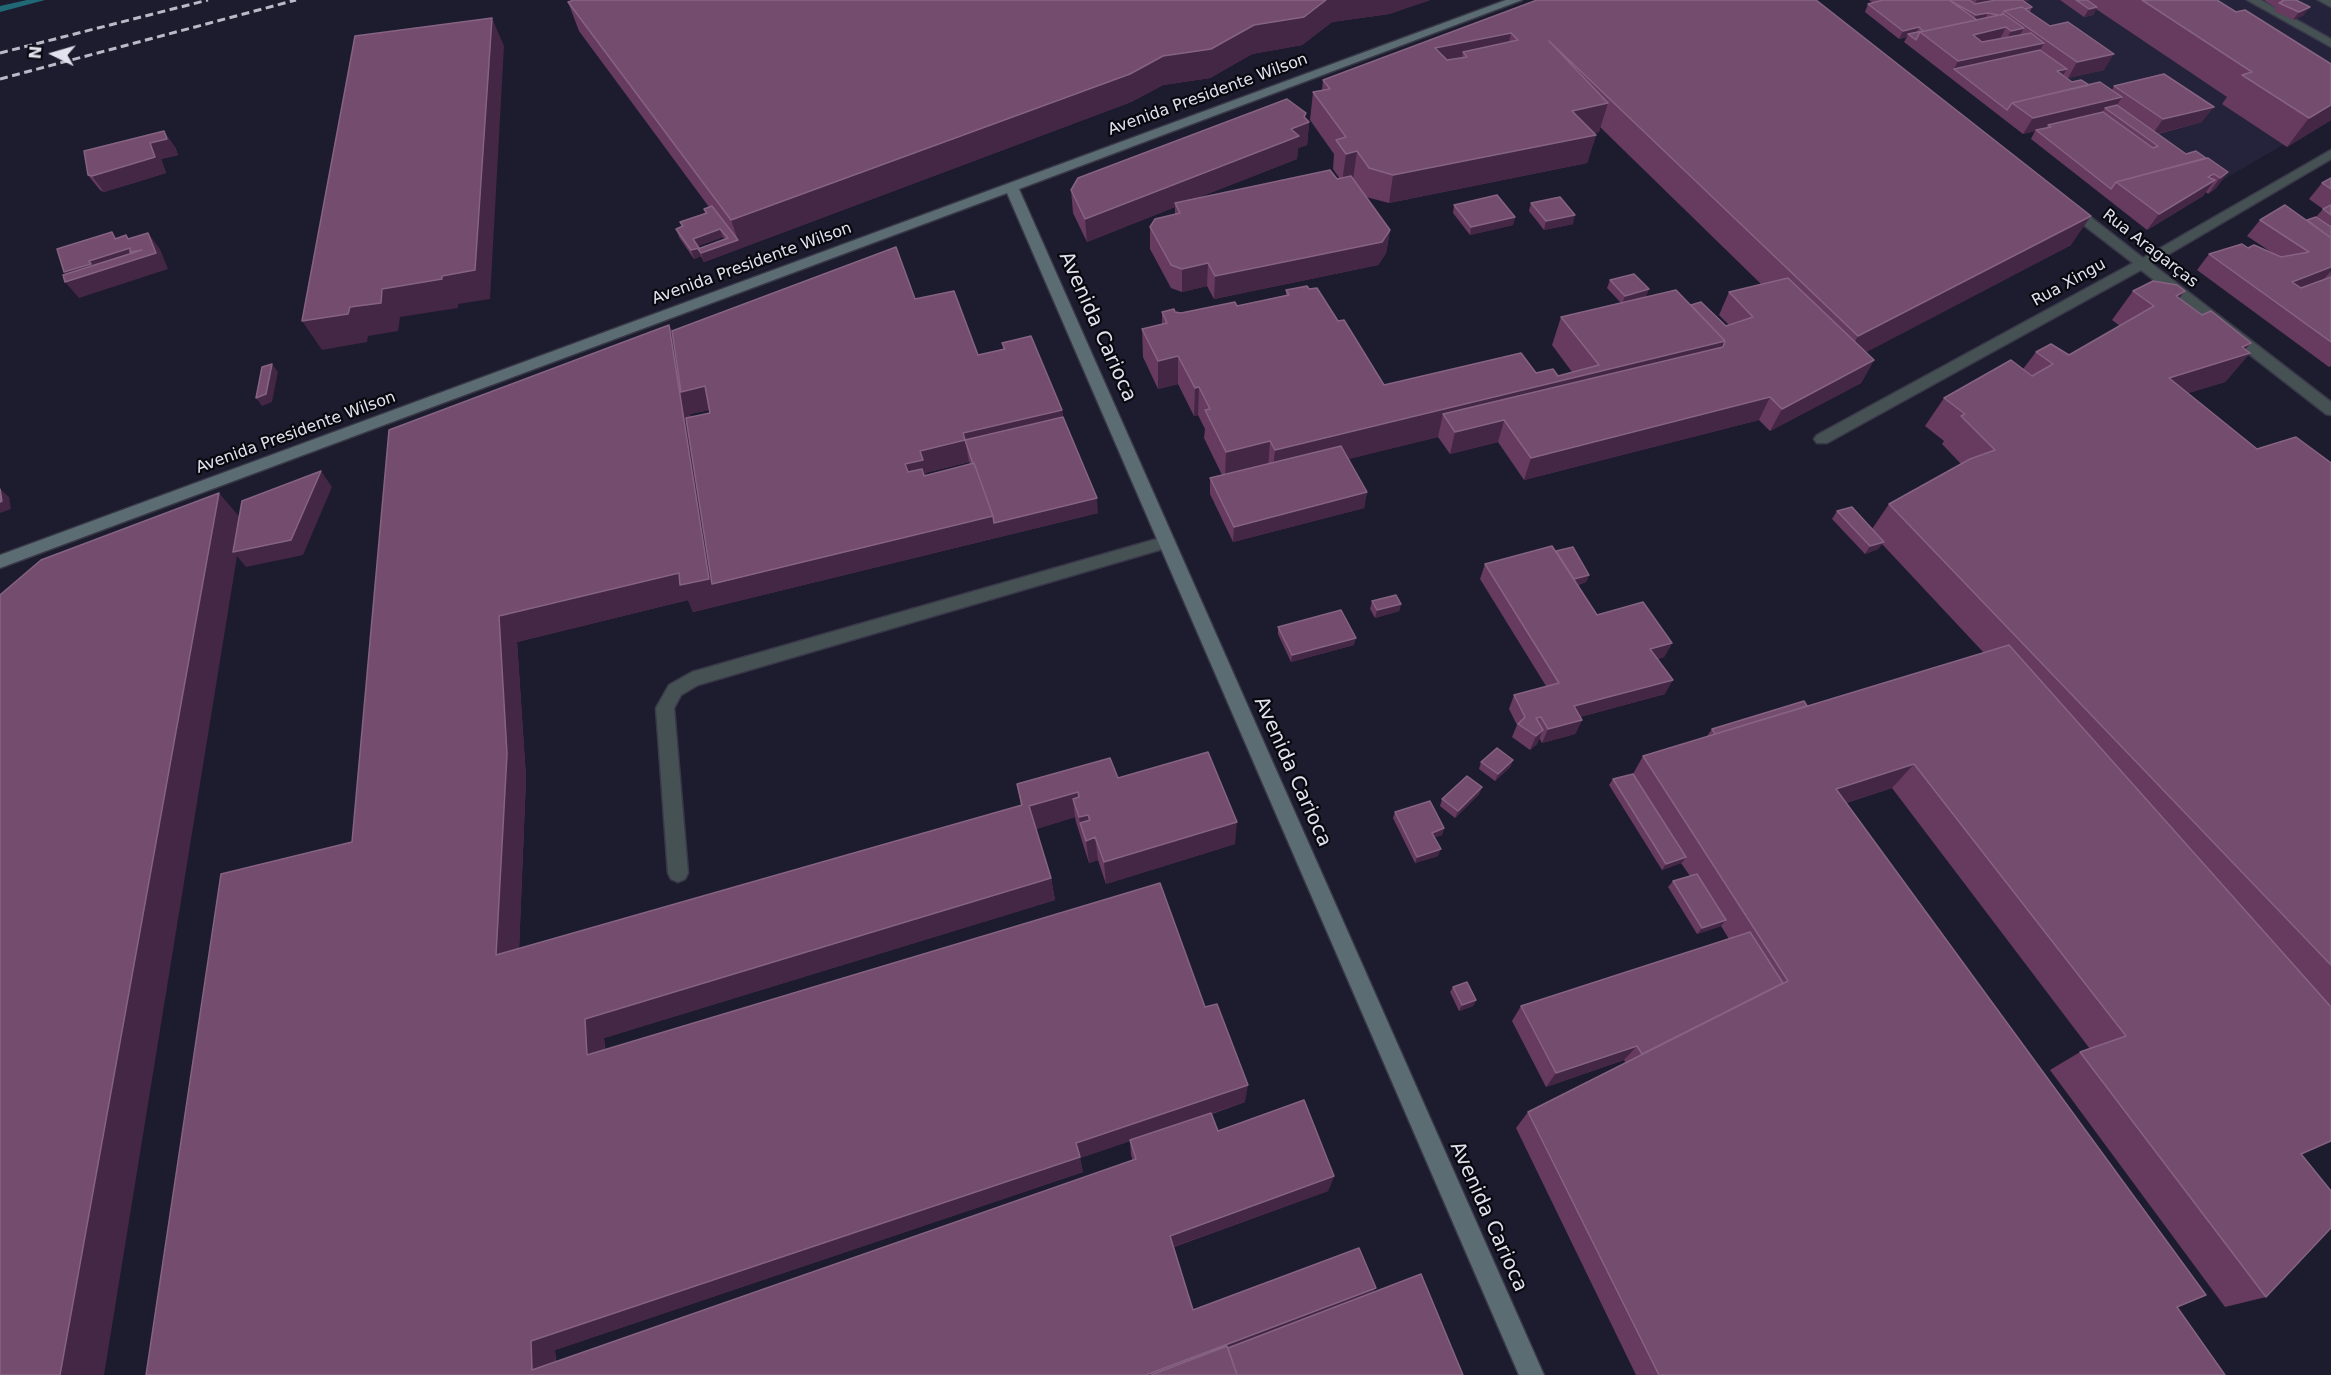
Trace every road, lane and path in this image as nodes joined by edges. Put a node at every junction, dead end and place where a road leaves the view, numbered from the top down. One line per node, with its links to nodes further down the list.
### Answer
1 (1516, 0): 7 (main road, Avenida Presidente Wilson)
2 (2253, 0): 5 (street)
3 (2324, 0): 4 (street)
4 (2331, 4)
5 (2331, 44)
6 (2331, 154): 9 (street, Rua Xingu)
7 (1011, 187): 12 (main road, Avenida Carioca); 13 (main road, Avenida Presidente Wilson)
8 (2059, 198): 9 (street, Rua Aragarças)
9 (2142, 264): 10 (street, Rua Aragarças); 11 (street, Rua Xingu)
10 (2331, 410)
11 (1822, 439)
12 (1167, 542): 14 (street); 15 (main road, Avenida Carioca)
13 (0, 562)
14 (678, 873)
15 (1532, 1375)

